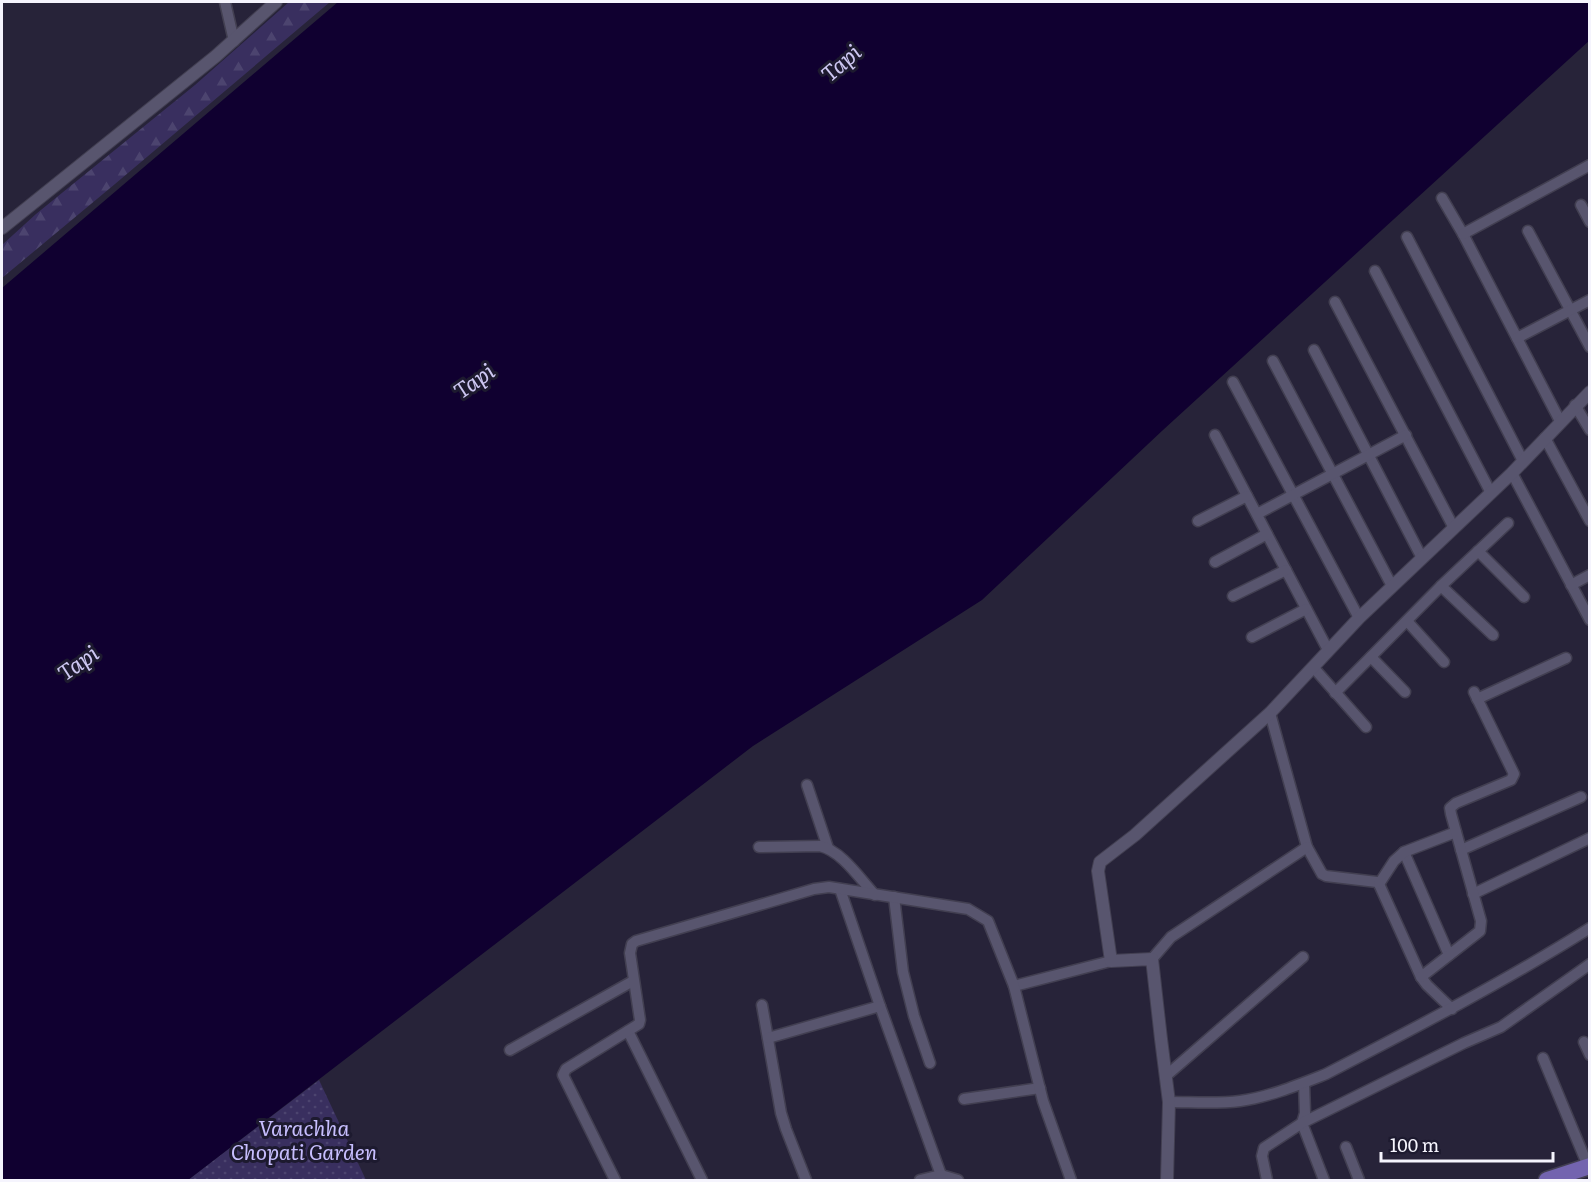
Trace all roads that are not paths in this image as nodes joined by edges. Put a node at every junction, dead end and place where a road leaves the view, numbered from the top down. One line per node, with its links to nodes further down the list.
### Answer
1 (225, 2): 3 (street)
2 (276, 2): 3 (street)
3 (234, 41): 8 (street)
4 (1590, 165): 10 (street)
5 (1442, 198): 10 (street)
6 (1581, 204): 7 (street)
7 (1590, 222)
8 (2, 228)
9 (1528, 231): 15 (street)
10 (1463, 234): 16 (street)
11 (1407, 237): 29 (street)
12 (1375, 271): 32 (street)
13 (1590, 300): 15 (street)
14 (1335, 302): 26 (street)
15 (1569, 310): 16 (street); 17 (street)
16 (1517, 338): 23 (street)
17 (1590, 347)
18 (1314, 350): 28 (street)
19 (1273, 361): 31 (street)
20 (1233, 382): 33 (street)
21 (1590, 392): 22 (street)
22 (1575, 405): 23 (street); 24 (street)
23 (1560, 421): 27 (street)
24 (1590, 430)
25 (1215, 435): 34 (street)
26 (1406, 435): 28 (street); 39 (street)
27 (1545, 438): 29 (street); 37 (street)
28 (1369, 456): 31 (street); 42 (street)
29 (1523, 461): 30 (street)
30 (1512, 473): 32 (street); 46 (street)
31 (1332, 474): 33 (street); 47 (street)
32 (1491, 493): 39 (street)
33 (1292, 495): 35 (street); 52 (street)
34 (1247, 496): 35 (street); 36 (street)
35 (1257, 514): 40 (street)
36 (1198, 521)
37 (1590, 521)
38 (1508, 522): 41 (street)
39 (1454, 528): 42 (street)
40 (1267, 534): 43 (street); 44 (street)
41 (1478, 551): 48 (street); 50 (street)
42 (1422, 558): 47 (street)
43 (1215, 562)
44 (1286, 570): 49 (street); 51 (street)
45 (1590, 575): 46 (street)
46 (1571, 585): 53 (street)
47 (1392, 586): 52 (street)
48 (1441, 586): 54 (street); 55 (street)
49 (1233, 596)
50 (1524, 597)
51 (1306, 609): 56 (street); 57 (street)
52 (1359, 618): 57 (street)
53 (1590, 620)
54 (1407, 621): 58 (street); 60 (street)
55 (1493, 635)
56 (1252, 637)
57 (1328, 650): 61 (street)
58 (1371, 657): 62 (street); 63 (street)
59 (1566, 658): 68 (street)
60 (1444, 662)
61 (1313, 667): 63 (street); 64 (street)
62 (1405, 692)
63 (1335, 693): 65 (street)
64 (1270, 712): 71 (street); 84 (street)
65 (1366, 727)
66 (807, 785): 72 (street)
67 (1581, 797): 73 (street)
68 (1456, 832): 73 (street); 74 (street)
69 (1590, 838): 77 (street)
70 (759, 847): 72 (street)
71 (1307, 847): 75 (street); 83 (street)
72 (828, 848): 78 (street)
73 (1461, 850): 77 (street)
74 (1404, 852): 75 (street); 81 (street)
75 (1379, 884): 86 (street)
76 (840, 889): 78 (street); 87 (street); 90 (street)
77 (1473, 894): 81 (street)
78 (875, 895): 79 (street)
79 (894, 897): 88 (street); 98 (street)
80 (1590, 928): 91 (street)
81 (1449, 956): 86 (street)
82 (1303, 957): 99 (street)
83 (1152, 959): 84 (street); 99 (street)
84 (1111, 961): 88 (street)
85 (1590, 964): 104 (street)
86 (1421, 977): 91 (street)
87 (633, 981): 92 (street); 95 (street)
88 (1014, 986): 101 (street)
89 (762, 1005): 93 (street)
90 (880, 1006): 93 (street); 107 (street)
91 (1452, 1009): 100 (street)
92 (628, 1031): 108 (street); 109 (street)
93 (768, 1038): 110 (street)
94 (1584, 1042): 96 (street)
95 (510, 1050)
96 (1590, 1055)
97 (1543, 1058): 106 (street)
98 (930, 1063)
99 (1167, 1075): 103 (street)
100 (1304, 1083): 103 (street); 104 (street)
101 (1040, 1088): 102 (street); 113 (street)
102 (964, 1099)
103 (1169, 1102): 114 (street)
104 (1302, 1123): 115 (street); 116 (street)
105 (1346, 1147): 117 (street)
106 (1589, 1166): 118 (main road)
107 (941, 1175): 111 (street); 112 (street)
108 (615, 1180)
109 (702, 1180)
110 (806, 1180)
111 (920, 1180)
112 (958, 1180)
113 (1071, 1180)
114 (1167, 1180)
115 (1267, 1180)
116 (1324, 1180)
117 (1359, 1180)
118 (1547, 1180)

